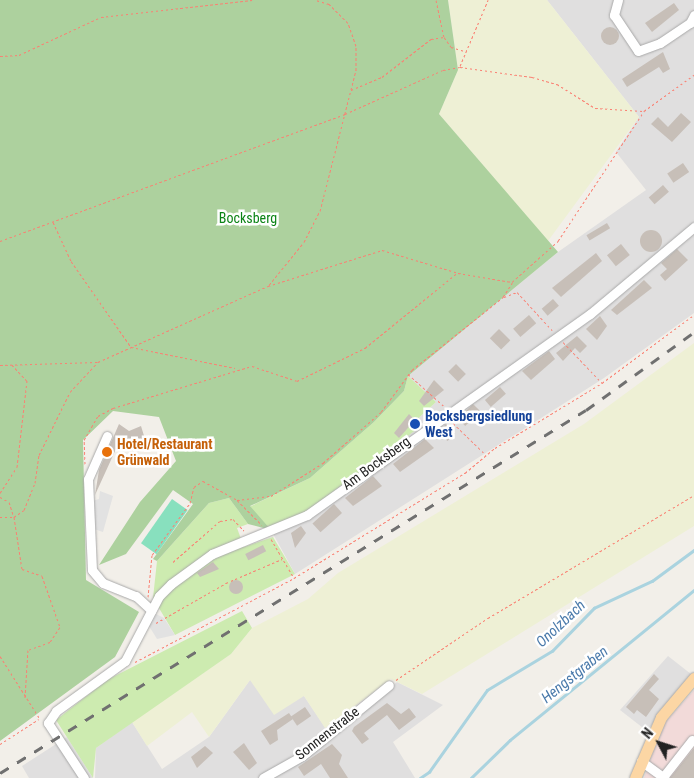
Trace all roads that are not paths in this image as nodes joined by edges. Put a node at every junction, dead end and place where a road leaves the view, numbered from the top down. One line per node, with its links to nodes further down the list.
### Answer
1 (618, 0): 2 (street)
2 (694, 15)
3 (694, 227): 5 (street, Am Bocksberg)
4 (107, 436): 5 (street)
5 (151, 610): 11 (street, Am Bocksberg)
6 (694, 678): 9 (main road)
7 (389, 685): 12 (street, Sonnenstraße)
8 (692, 740): 10 (street)
9 (641, 760): 10 (street); 13 (main road)
10 (664, 777)
11 (84, 778)
12 (263, 778)
13 (635, 778)

